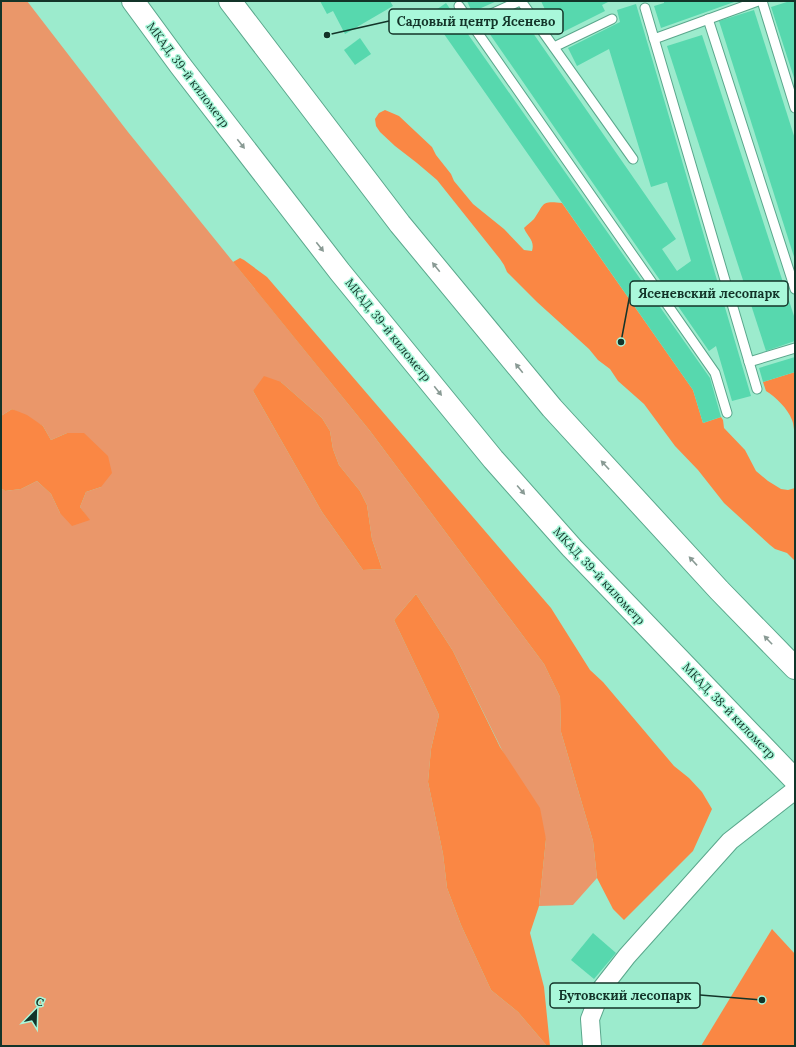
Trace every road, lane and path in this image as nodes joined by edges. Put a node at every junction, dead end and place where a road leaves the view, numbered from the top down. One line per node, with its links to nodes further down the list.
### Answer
1 (133, 1): 20 (highway, МКАД, 39-й километр, one-way to 20)
2 (230, 1): 21 (highway, one-way to 2)
3 (521, 1): 10 (lane); 12 (lane)
4 (758, 1): 9 (lane)
5 (762, 1): 13 (lane)
6 (459, 6): 10 (lane)
7 (645, 8): 11 (lane)
8 (612, 19): 12 (lane)
9 (708, 19): 11 (lane); 15 (lane)
10 (471, 22): 19 (lane)
11 (654, 39): 17 (lane)
12 (554, 47): 14 (lane)
13 (795, 108)
14 (633, 159)
15 (795, 289)
16 (795, 348): 17 (lane)
17 (749, 362): 18 (lane)
18 (757, 389)
19 (727, 413)
20 (662, 643): 22 (highway, МКАД, 38-й километр)
21 (795, 668)
22 (795, 780)
23 (795, 790): 24 (street)
24 (592, 1046)

